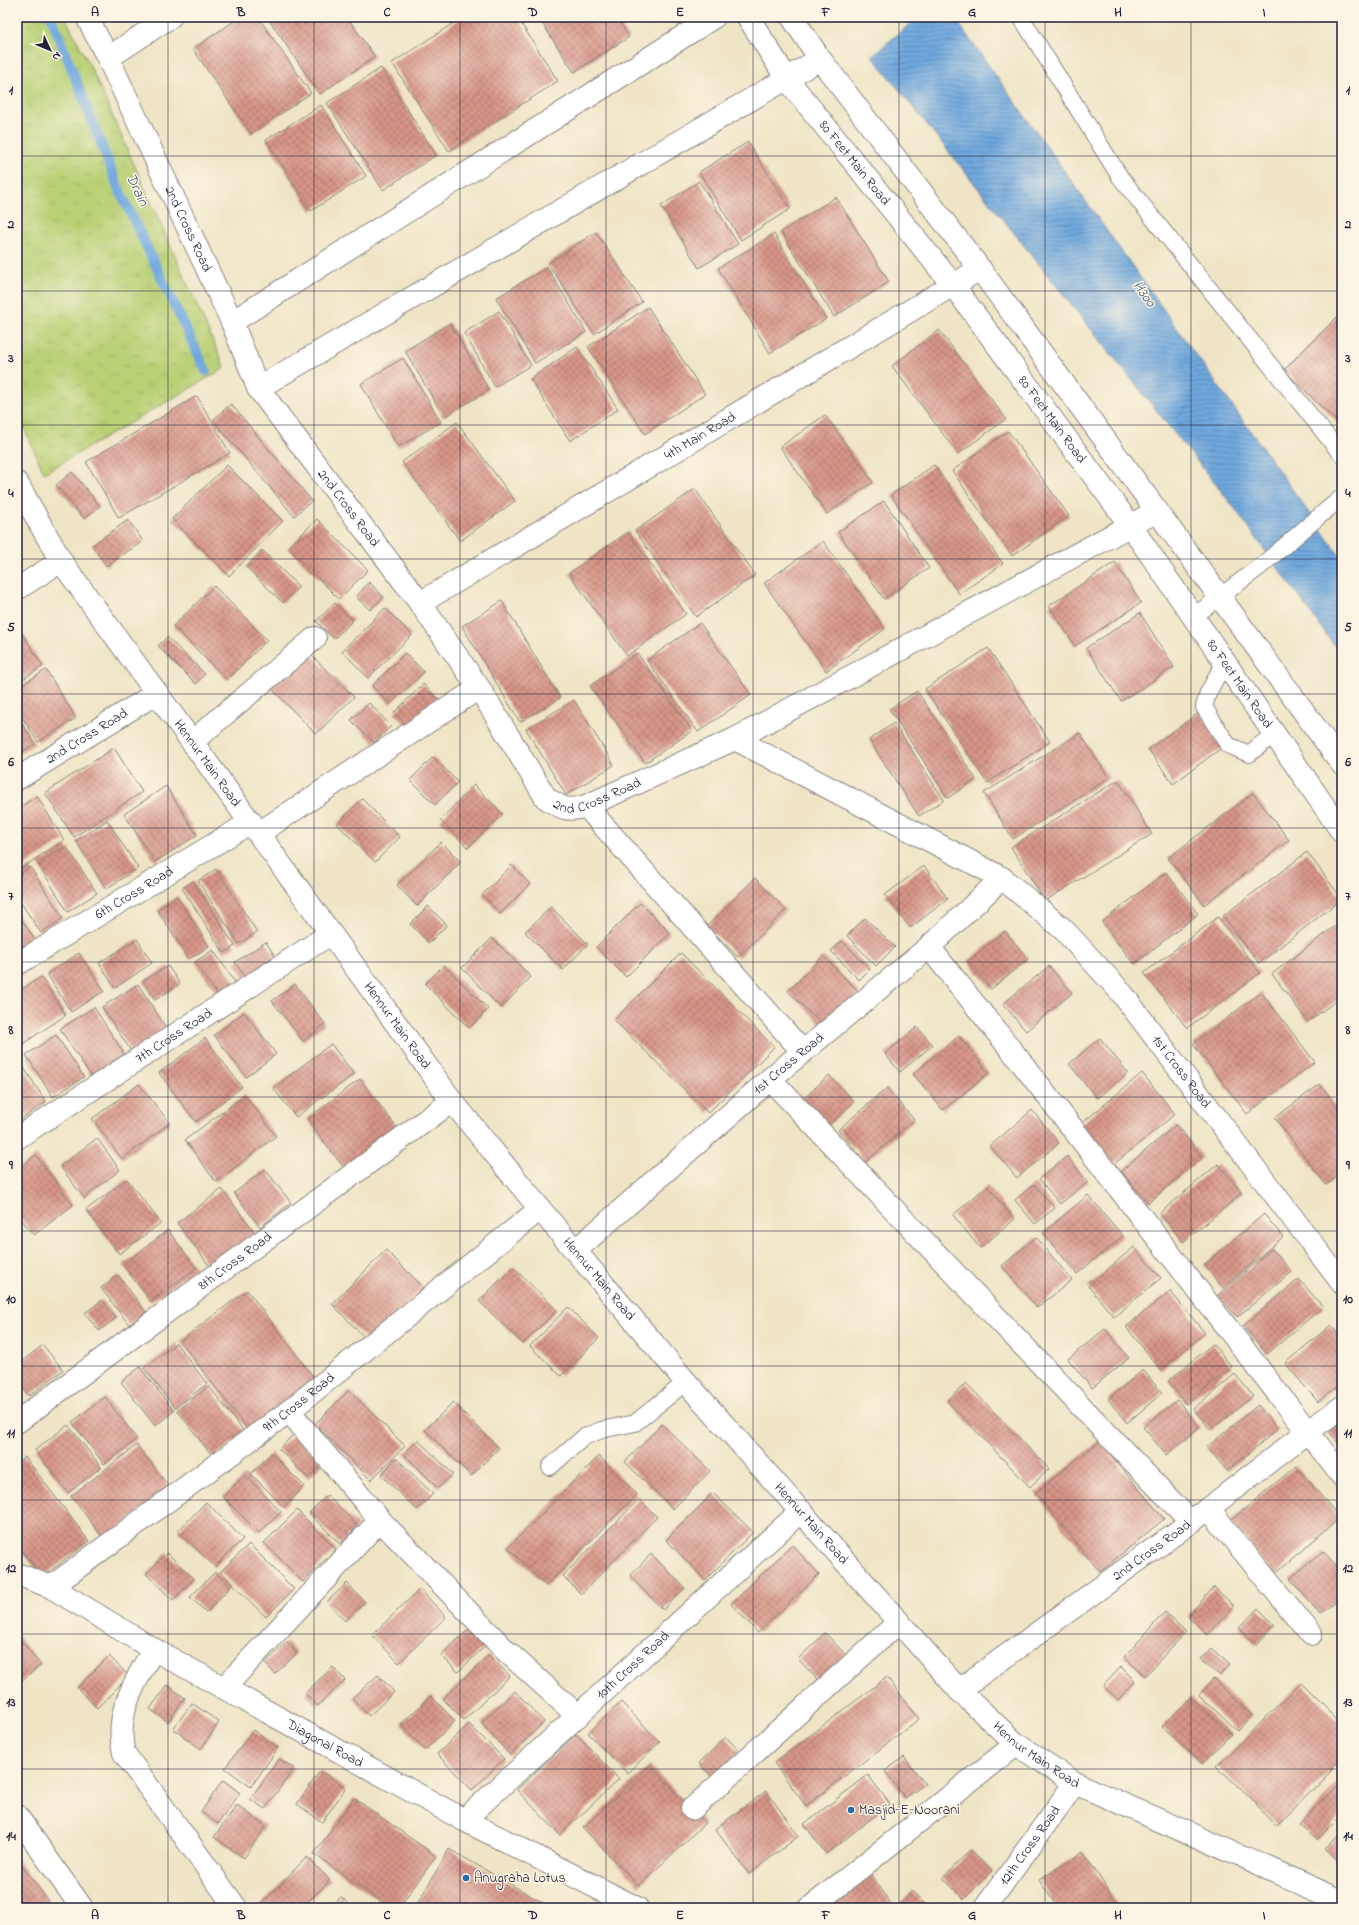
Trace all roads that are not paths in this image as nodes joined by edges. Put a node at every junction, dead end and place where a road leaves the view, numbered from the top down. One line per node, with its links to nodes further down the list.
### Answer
1 (87, 17): 7 (street, 2nd Cross Road)
2 (170, 17): 7 (street)
3 (714, 17): 12 (street)
4 (748, 17): 9 (street, 80 Feet Main Road)
5 (792, 17): 8 (street)
6 (1021, 17): 14 (lane)
7 (108, 58): 12 (street, 2nd Cross Road)
8 (820, 59): 9 (street); 10 (street)
9 (787, 79): 11 (street, 80 Feet Main Road); 13 (street)
10 (980, 269): 11 (street, 4th Main Road); 17 (street)
11 (953, 285): 18 (street, 80 Feet Main Road); 22 (street, 4th Main Road)
12 (232, 322): 13 (street, 2nd Cross Road)
13 (258, 388): 22 (street, 2nd Cross Road)
14 (1342, 455)
15 (17, 483): 19 (street, Hennur Main Road)
16 (1338, 501): 21 (lane)
17 (1157, 510): 18 (street, 2nd Cross Road); 21 (street)
18 (1130, 525): 23 (street, 80 Feet Main Road); 29 (street, 2nd Cross Road)
19 (61, 561): 20 (street); 27 (street, Hennur Main Road)
20 (17, 589)
21 (1220, 597): 23 (lane); 31 (street)
22 (420, 602): 26 (street, 2nd Cross Road)
23 (1194, 617): 25 (street, 80 Feet Main Road)
24 (314, 638): 30 (street)
25 (1225, 661): 28 (street, 80 Feet Main Road); 28 (lane)
26 (479, 688): 33 (street, 2nd Cross Road); 34 (street, 6th Cross Road)
27 (158, 694): 30 (street, Hennur Main Road); 32 (street, 2nd Cross Road)
28 (1274, 734): 35 (street, 80 Feet Main Road)
29 (735, 739): 33 (street, 2nd Cross Road); 36 (street, 1st Cross Road)
30 (193, 741): 34 (street, Hennur Main Road)
31 (1342, 764)
32 (17, 778)
33 (586, 806): 40 (street)
34 (255, 828): 37 (street, Hennur Main Road); 39 (street, 6th Cross Road)
35 (1342, 832)
36 (1002, 878): 38 (street, 1st Cross Road); 46 (street, 1st Cross Road)
37 (330, 934): 42 (street, Hennur Main Road); 43 (street, 7th Cross Road)
38 (929, 947): 40 (street, 1st Cross Road); 51 (street)
39 (17, 964)
40 (803, 1052): 41 (street, 1st Cross Road)
41 (770, 1079): 45 (street, 1st Cross Road); 57 (street)
42 (452, 1101): 44 (street, Hennur Main Road); 50 (street, 8th Cross Road)
43 (17, 1138)
44 (540, 1209): 45 (street, Hennur Main Road); 49 (street, 9th Cross Road)
45 (575, 1251): 47 (street, Hennur Main Road)
46 (1342, 1283)
47 (686, 1382): 52 (lane); 55 (street, Hennur Main Road)
48 (1342, 1407): 51 (street, 2nd Cross Road)
49 (289, 1411): 56 (street); 59 (street, 9th Cross Road)
50 (17, 1422)
51 (1307, 1432): 53 (street); 54 (street, 2nd Cross Road)
52 (550, 1467)
53 (1342, 1476)
54 (1208, 1508): 57 (street, 2nd Cross Road); 61 (street)
55 (801, 1511): 60 (street, Hennur Main Road); 65 (street, 10th Cross Road)
56 (380, 1520): 63 (street); 65 (street)
57 (1191, 1522): 64 (street, 2nd Cross Road)
58 (17, 1574): 59 (street, Diagonal Road)
59 (51, 1587): 62 (street, Diagonal Road)
60 (899, 1622): 64 (street, Hennur Main Road); 68 (street)
61 (1311, 1634)
62 (153, 1649): 63 (street, Diagonal Road); 73 (street)
63 (224, 1688): 70 (street, Diagonal Road)
64 (959, 1690): 66 (street, Hennur Main Road)
65 (578, 1716): 70 (street, 10th Cross Road)
66 (1016, 1744): 67 (street, Hennur Main Road); 75 (street)
67 (1075, 1783): 71 (street, Hennur Main Road); 76 (street, 12th Cross Road)
68 (692, 1809)
69 (17, 1816): 72 (street)
70 (464, 1820): 74 (street, Diagonal Road)
71 (1342, 1901)
72 (82, 1908)
73 (236, 1908)
74 (637, 1908)
75 (810, 1908)
76 (985, 1908)

